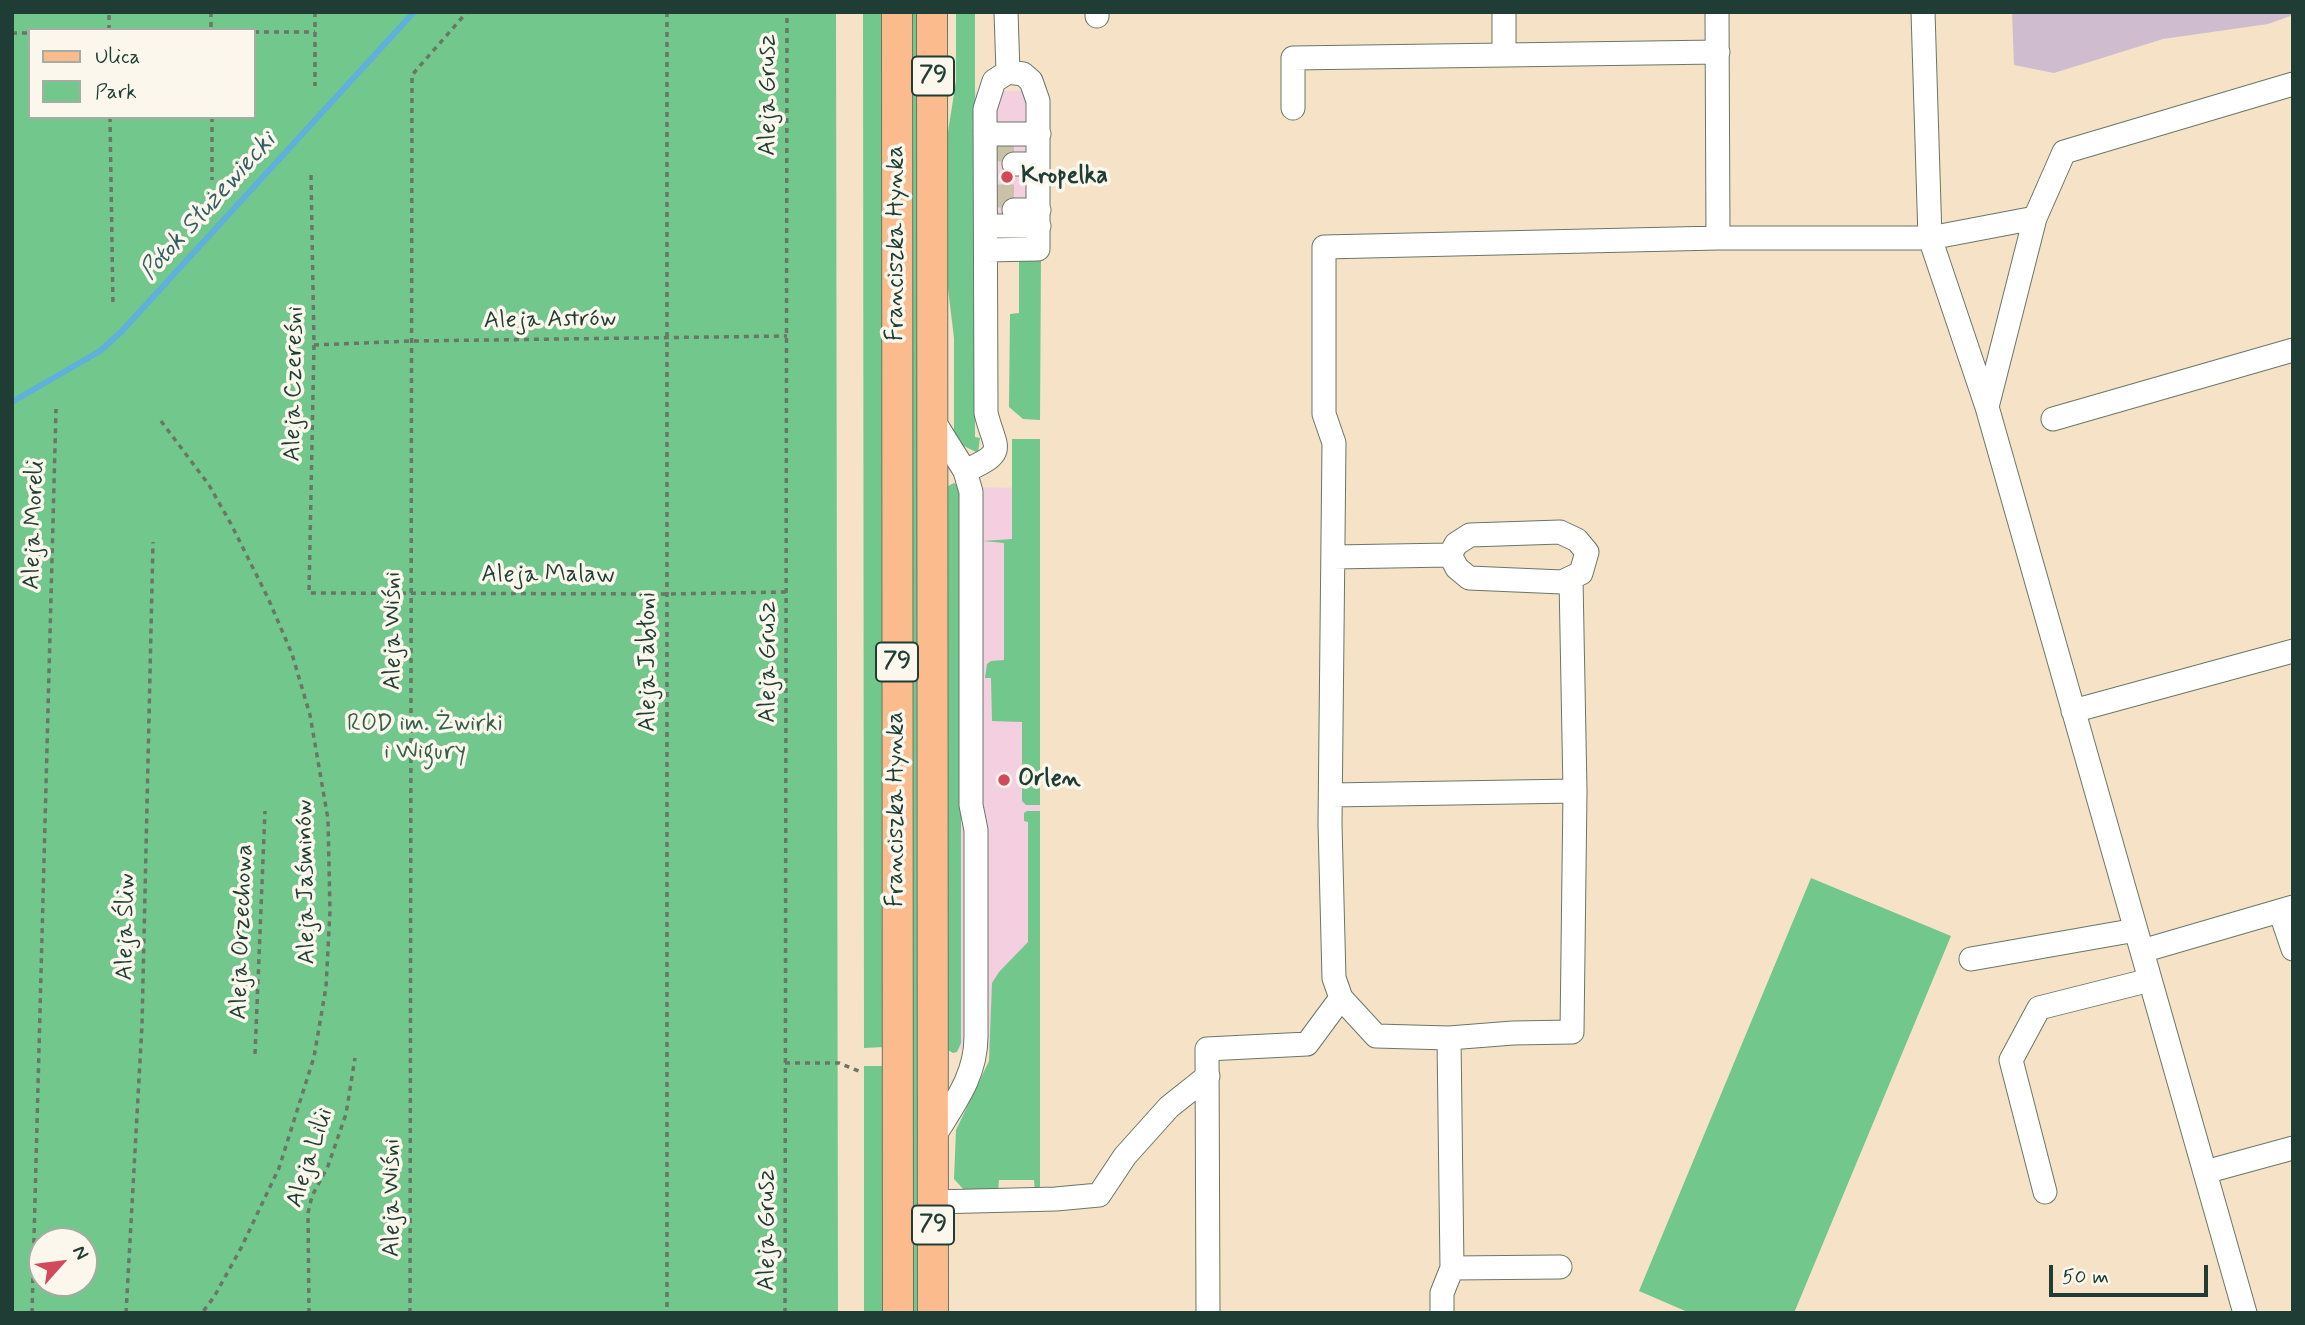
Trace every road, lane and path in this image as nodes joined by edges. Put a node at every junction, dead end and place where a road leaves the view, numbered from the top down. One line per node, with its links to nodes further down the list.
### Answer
1 (315, 12): 12 (path)
2 (467, 12): 34 (path, Aleja Wiśni)
3 (667, 12): 32 (path, Aleja Jabłoni)
4 (787, 12): 33 (path, Aleja Grusz)
5 (897, 12): 82 (main road, Franciszka Hynka / 79)
6 (932, 12): 40 (main road, Franciszka Hynka / 79)
7 (1006, 12): 15 (lane)
8 (1504, 12): 14 (lane)
9 (1717, 12): 13 (lane)
10 (1923, 12): 29 (lane)
11 (256, 32): 12 (path)
12 (315, 32): 17 (path)
13 (1718, 52): 14 (lane); 28 (lane)
14 (1504, 54): 18 (lane)
15 (1008, 72): 21 (lane); 22 (lane)
16 (2293, 84): 27 (lane)
17 (315, 86)
18 (1293, 108)
19 (110, 119): 31 (path)
20 (212, 119): 24 (path)
21 (1039, 149): 22 (lane); 22 (lane); 26 (lane)
22 (995, 154): 25 (lane)
23 (311, 175): 35 (path, Aleja Czereśni)
24 (212, 180)
25 (995, 206): 26 (lane); 26 (lane); 30 (lane)
26 (1039, 211): 30 (lane)
27 (2035, 218): 29 (lane); 37 (lane)
28 (1718, 238): 29 (lane); 45 (lane)
29 (1930, 238): 37 (lane)
30 (986, 250): 42 (lane)
31 (113, 307)
32 (667, 337): 33 (path, Aleja Astrów); 34 (path, Aleja Astrów); 50 (path, Aleja Jabłoni)
33 (787, 337): 48 (path, Aleja Grusz)
34 (411, 341): 35 (path, Aleja Astrów); 47 (path, Aleja Wiśni)
35 (314, 345): 49 (path, Aleja Czereśni)
36 (2293, 350): 39 (lane)
37 (1987, 407): 52 (lane)
38 (56, 409): 75 (path, Aleja Moreli)
39 (2053, 419)
40 (933, 420): 42 (lane); 68 (main road, Franciszka Hynka / 79)
41 (161, 421): 77 (path, Aleja Jaśminów)
42 (965, 471): 68 (lane)
43 (153, 542): 76 (path, Aleja Śliw)
44 (1450, 555): 45 (lane); 46 (lane); 46 (lane)
45 (1333, 557): 54 (lane)
46 (1571, 579): 53 (lane)
47 (411, 592): 49 (path, Aleja Malaw); 50 (path, Aleja Malaw); 79 (path, Aleja Wiśni)
48 (786, 592): 50 (path, Aleja Malaw); 65 (path, Aleja Grusz)
49 (309, 593)
50 (667, 594): 80 (path, Aleja Jabłoni)
51 (2293, 651): 52 (lane)
52 (2073, 711): 57 (lane)
53 (1575, 792): 54 (lane); 62 (lane)
54 (1331, 795): 61 (lane)
55 (265, 811): 63 (path, Aleja Orzechowa)
56 (2286, 909): 57 (lane); 58 (lane)
57 (2139, 941): 59 (lane); 60 (lane)
58 (2293, 949)
59 (1971, 959)
60 (2150, 981): 70 (lane); 71 (lane)
61 (1341, 998): 62 (lane); 67 (lane)
62 (1450, 1038): 74 (lane)
63 (255, 1054)
64 (355, 1058): 78 (path, Aleja Lilii)
65 (785, 1063): 66 (path); 81 (path, Aleja Grusz)
66 (861, 1072)
67 (1208, 1076): 72 (lane); 84 (lane)
68 (933, 1138): 72 (main road, Franciszka Hynka / 79)
69 (2293, 1148): 70 (lane)
70 (2205, 1172): 86 (lane)
71 (2045, 1192)
72 (933, 1202): 83 (main road, Franciszka Hynka / 79)
73 (1560, 1267): 74 (lane)
74 (1452, 1268): 85 (lane)
75 (32, 1313)
76 (126, 1313)
77 (202, 1313)
78 (309, 1313)
79 (410, 1313)
80 (667, 1313)
81 (785, 1313)
82 (898, 1313)
83 (933, 1313)
84 (1208, 1313)
85 (1442, 1313)
86 (2245, 1313)

